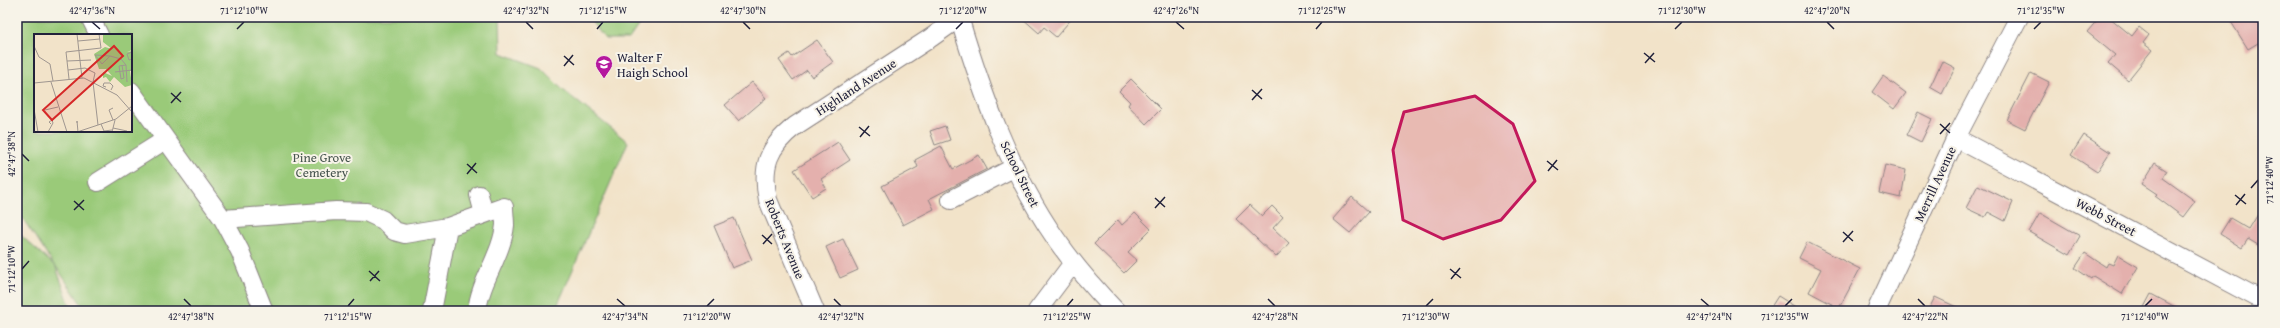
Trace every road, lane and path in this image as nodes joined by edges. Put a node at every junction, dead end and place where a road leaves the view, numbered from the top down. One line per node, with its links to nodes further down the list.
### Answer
1 (90, 17): 5 (street)
2 (955, 17): 9 (street, Highland Avenue)
3 (959, 17): 10 (street, School Street)
4 (2019, 17): 7 (street, Merrill Avenue)
5 (98, 34)
6 (132, 92): 8 (street)
7 (1956, 138): 18 (street, Webb Street); 25 (street, Merrill Avenue)
8 (165, 140): 11 (street); 15 (street)
9 (766, 165): 22 (street, Roberts Avenue)
10 (1015, 167): 13 (street); 17 (street, School Street)
11 (98, 182)
12 (479, 195): 14 (street)
13 (951, 200)
14 (484, 214): 16 (street); 21 (street)
15 (223, 220): 16 (street); 19 (street)
16 (448, 227): 20 (street)
17 (1073, 263): 23 (street); 24 (street, School Street)
18 (2256, 297)
19 (264, 311)
20 (432, 311)
21 (477, 311)
22 (815, 311)
23 (1037, 311)
24 (1116, 311)
25 (1876, 311)

